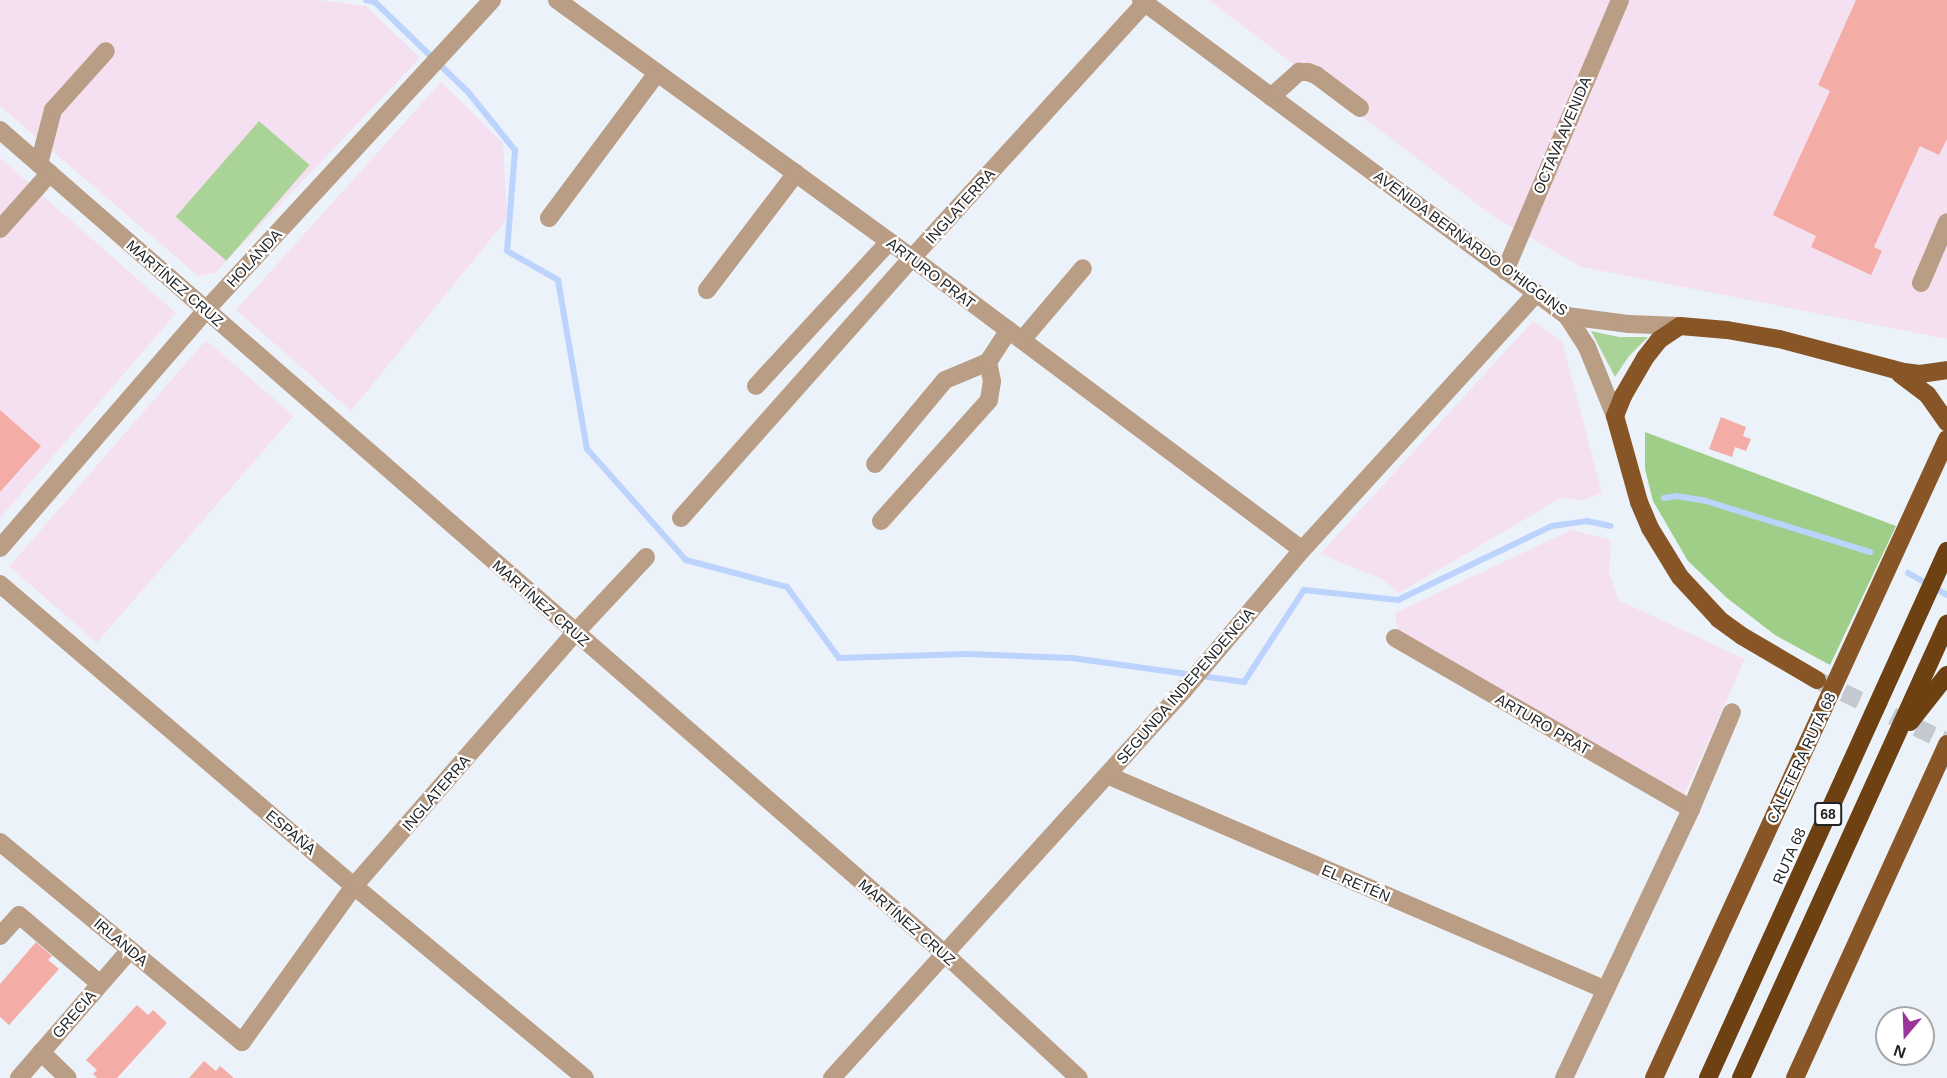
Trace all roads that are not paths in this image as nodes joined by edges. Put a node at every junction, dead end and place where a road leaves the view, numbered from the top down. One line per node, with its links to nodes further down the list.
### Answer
1 (492, 0): 22 (street, HOLANDA)
2 (557, 0): 6 (street, ARTURO PRAT)
3 (1620, 0): 18 (street, OCTAVA AVENIDA)
4 (1143, 1): 7 (street, AVENIDA BERNARDO O'HIGGINS); 16 (street, INGLATERRA)
5 (106, 51): 10 (street)
6 (657, 73): 11 (street, ARTURO PRAT); 12 (street)
7 (1271, 97): 8 (street); 18 (street, AVENIDA BERNARDO O'HIGGINS)
8 (1360, 108)
9 (0, 130): 10 (street, MARTÍNEZ CRUZ)
10 (45, 169): 14 (street); 22 (street, MARTÍNEZ CRUZ)
11 (796, 174): 15 (street, ARTURO PRAT); 20 (street)
12 (549, 218)
13 (1947, 222): 19 (street)
14 (0, 229)
15 (889, 242): 16 (street, ARTURO PRAT); 29 (street)
16 (912, 258): 25 (street, ARTURO PRAT); 34 (street, INGLATERRA)
17 (1083, 268): 25 (street)
18 (1505, 271): 21 (street, AVENIDA BERNARDO O'HIGGINS)
19 (1921, 284)
20 (707, 290)
21 (1536, 294): 23 (street, AVENIDA BERNARDO O'HIGGINS); 37 (street, SEGUNDA INDEPENDENCIA)
22 (206, 310): 36 (street, HOLANDA); 42 (street, MARTÍNEZ CRUZ)
23 (1567, 316): 24 (street, AVENIDA BERNARDO O'HIGGINS); 30 (street)
24 (1680, 326): 27 (main road, AVENIDA BERNARDO O'HIGGINS); 30 (main road)
25 (1015, 335): 26 (street); 37 (street, ARTURO PRAT)
26 (988, 362): 33 (street); 35 (street)
27 (1887, 368): 28 (main road, AVENIDA BERNARDO O'HIGGINS); 31 (main road, AVENIDA BERNARDO O'HIGGINS)
28 (1947, 370)
29 (756, 386)
30 (1615, 416): 45 (main road)
31 (1947, 423)
32 (1947, 439): 66 (main road, CALETERA RUTA 68)
33 (875, 464)
34 (681, 519)
35 (881, 521)
36 (0, 548)
37 (1302, 550): 49 (street, SEGUNDA INDEPENDENCIA)
38 (1947, 551): 67 (highway, RUTA 68 / 68)
39 (646, 557): 42 (street, INGLATERRA)
40 (0, 584): 52 (street, ESPAÑA)
41 (1947, 623): 47 (highway, 68)
42 (575, 633): 52 (street, INGLATERRA); 55 (street, MARTÍNEZ CRUZ)
43 (1395, 638): 50 (street, ARTURO PRAT)
44 (1947, 675): 47 (highway)
45 (1817, 680)
46 (1732, 712): 50 (street)
47 (1893, 742): 68 (highway, 68)
48 (1947, 744): 69 (main road)
49 (1107, 776): 55 (street, SEGUNDA INDEPENDENCIA); 57 (street, EL RETÉN)
50 (1691, 810): 57 (street)
51 (0, 842): 54 (street, IRLANDA)
52 (354, 886): 58 (street, INGLATERRA); 62 (street, ESPAÑA)
53 (0, 936): 56 (street)
54 (130, 950): 56 (street, GRECIA); 58 (street, IRLANDA)
55 (946, 955): 63 (street, SEGUNDA INDEPENDENCIA); 64 (street, MARTÍNEZ CRUZ)
56 (100, 984): 59 (street, GRECIA)
57 (1606, 990): 65 (street)
58 (242, 1042)
59 (41, 1052): 60 (street, GRECIA); 61 (street)
60 (18, 1078)
61 (68, 1078)
62 (585, 1078)
63 (832, 1078)
64 (1079, 1078)
65 (1564, 1078)
66 (1654, 1078)
67 (1708, 1078)
68 (1741, 1078)
69 (1795, 1078)

